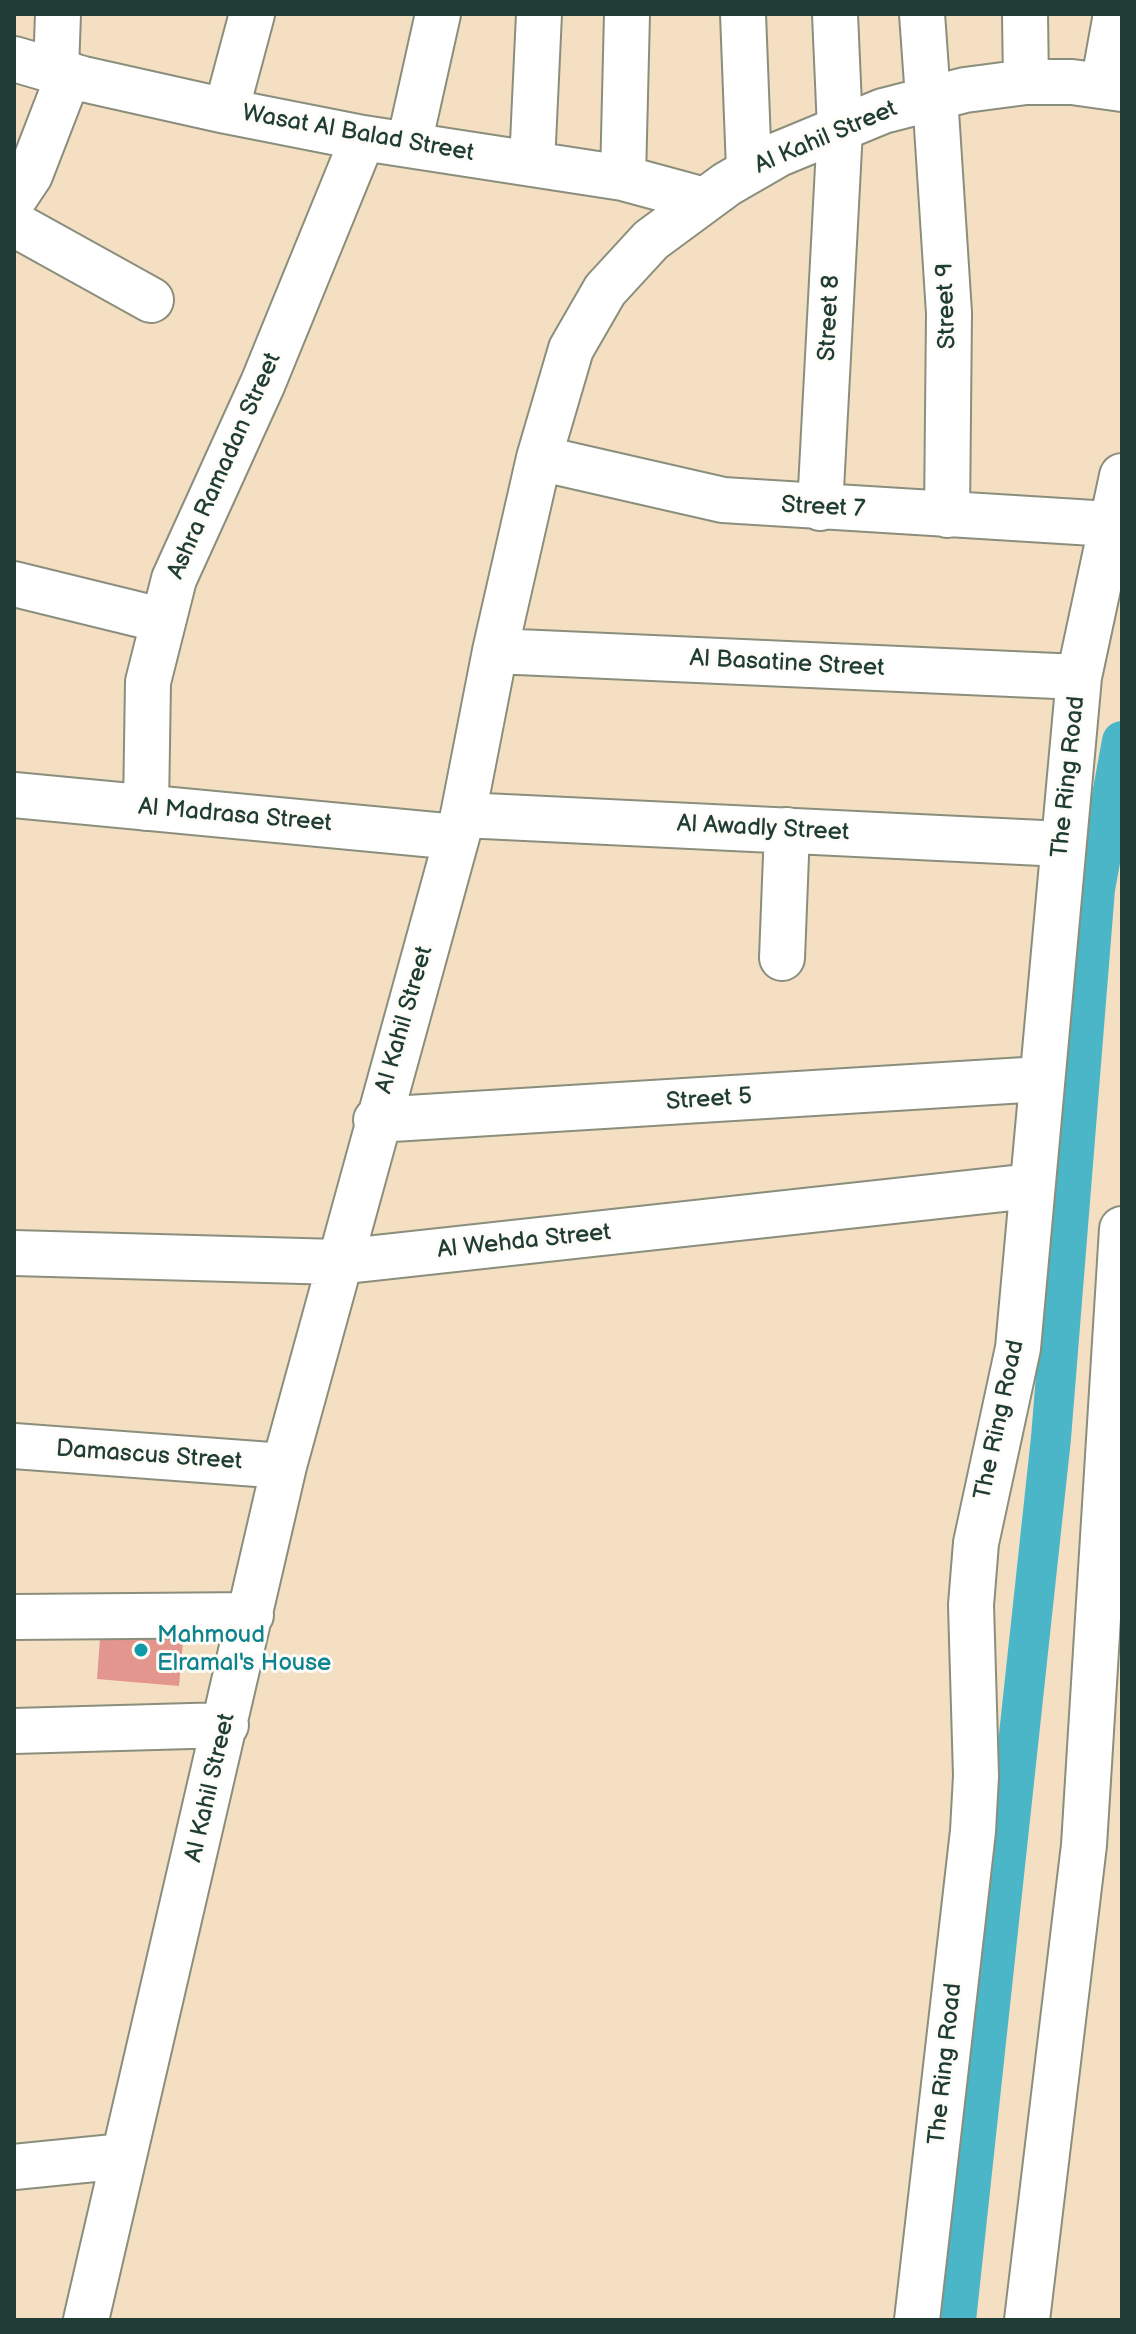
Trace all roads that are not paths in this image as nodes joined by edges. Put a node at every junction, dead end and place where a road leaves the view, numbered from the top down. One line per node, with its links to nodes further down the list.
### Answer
1 (58, 14): 12 (street)
2 (252, 14): 16 (street)
3 (438, 14): 20 (street)
4 (539, 14): 21 (street)
5 (627, 14): 23 (street)
6 (743, 14): 22 (street)
7 (835, 14): 17 (street, Street 8)
8 (922, 14): 15 (street, Street 9)
9 (1025, 14): 13 (street)
10 (1116, 14): 14 (street)
11 (14, 59): 12 (street, Wasat Al Balad Street)
12 (62, 72): 16 (street, Wasat Al Balad Street); 19 (street)
13 (1026, 82): 14 (street, Al Kahil Street); 15 (street, Al Kahil Street)
14 (1112, 87)
15 (931, 97): 17 (street, Al Kahil Street); 31 (street, Street 9)
16 (226, 111): 18 (street, Wasat Al Balad Street)
17 (840, 129): 22 (street, Al Kahil Street); 30 (street, Street 8)
18 (363, 138): 20 (street, Wasat Al Balad Street); 34 (street, Ashra Ramadan Street)
19 (29, 143): 24 (street)
20 (409, 144): 21 (street, Wasat Al Balad Street)
21 (532, 164): 23 (street, Wasat Al Balad Street)
22 (749, 169): 25 (street, Al Kahil Street)
23 (623, 178): 25 (street, Wasat Al Balad Street)
24 (14, 199)
25 (704, 200): 28 (street, Al Kahil Street)
26 (14, 224): 27 (street)
27 (151, 300)
28 (539, 458): 30 (street, Street 7); 35 (street, Al Kahil Street)
29 (1122, 476): 32 (street, The Ring Road)
30 (820, 508): 31 (street, Street 7)
31 (947, 515): 32 (street, Street 7)
32 (1110, 524): 36 (street, The Ring Road)
33 (14, 584): 34 (street)
34 (161, 620): 38 (street, Ashra Ramadan Street)
35 (495, 651): 36 (street, Al Basatine Street); 39 (street, Al Kahil Street)
36 (1079, 677): 41 (street, The Ring Road)
37 (14, 795): 38 (street, Al Madrasa Street)
38 (146, 808): 39 (street, Al Madrasa Street)
39 (460, 826): 40 (street, Al Awadly Street); 44 (street, Al Kahil Street)
40 (787, 830): 41 (street, Al Awadly Street); 42 (street)
41 (1063, 844): 43 (street, The Ring Road)
42 (782, 958)
43 (1041, 1079): 44 (street, Street 5); 45 (street, The Ring Road)
44 (376, 1120): 48 (street, Al Kahil Street)
45 (1031, 1186): 48 (street, Al Wehda Street); 58 (street, The Ring Road)
46 (1122, 1229): 59 (street)
47 (14, 1253): 48 (street, Al Wehda Street)
48 (338, 1262): 50 (street, Al Kahil Street)
49 (14, 1446): 50 (street, Damascus Street)
50 (284, 1466): 51 (street, Al Kahil Street)
51 (251, 1615): 52 (street); 53 (street, Al Kahil Street)
52 (14, 1617)
53 (226, 1725): 54 (street); 55 (street, Al Kahil Street)
54 (14, 1731)
55 (124, 2156): 56 (street); 57 (street, Al Kahil Street)
56 (14, 2167)
57 (86, 2320)
58 (917, 2320)
59 (1027, 2320)

